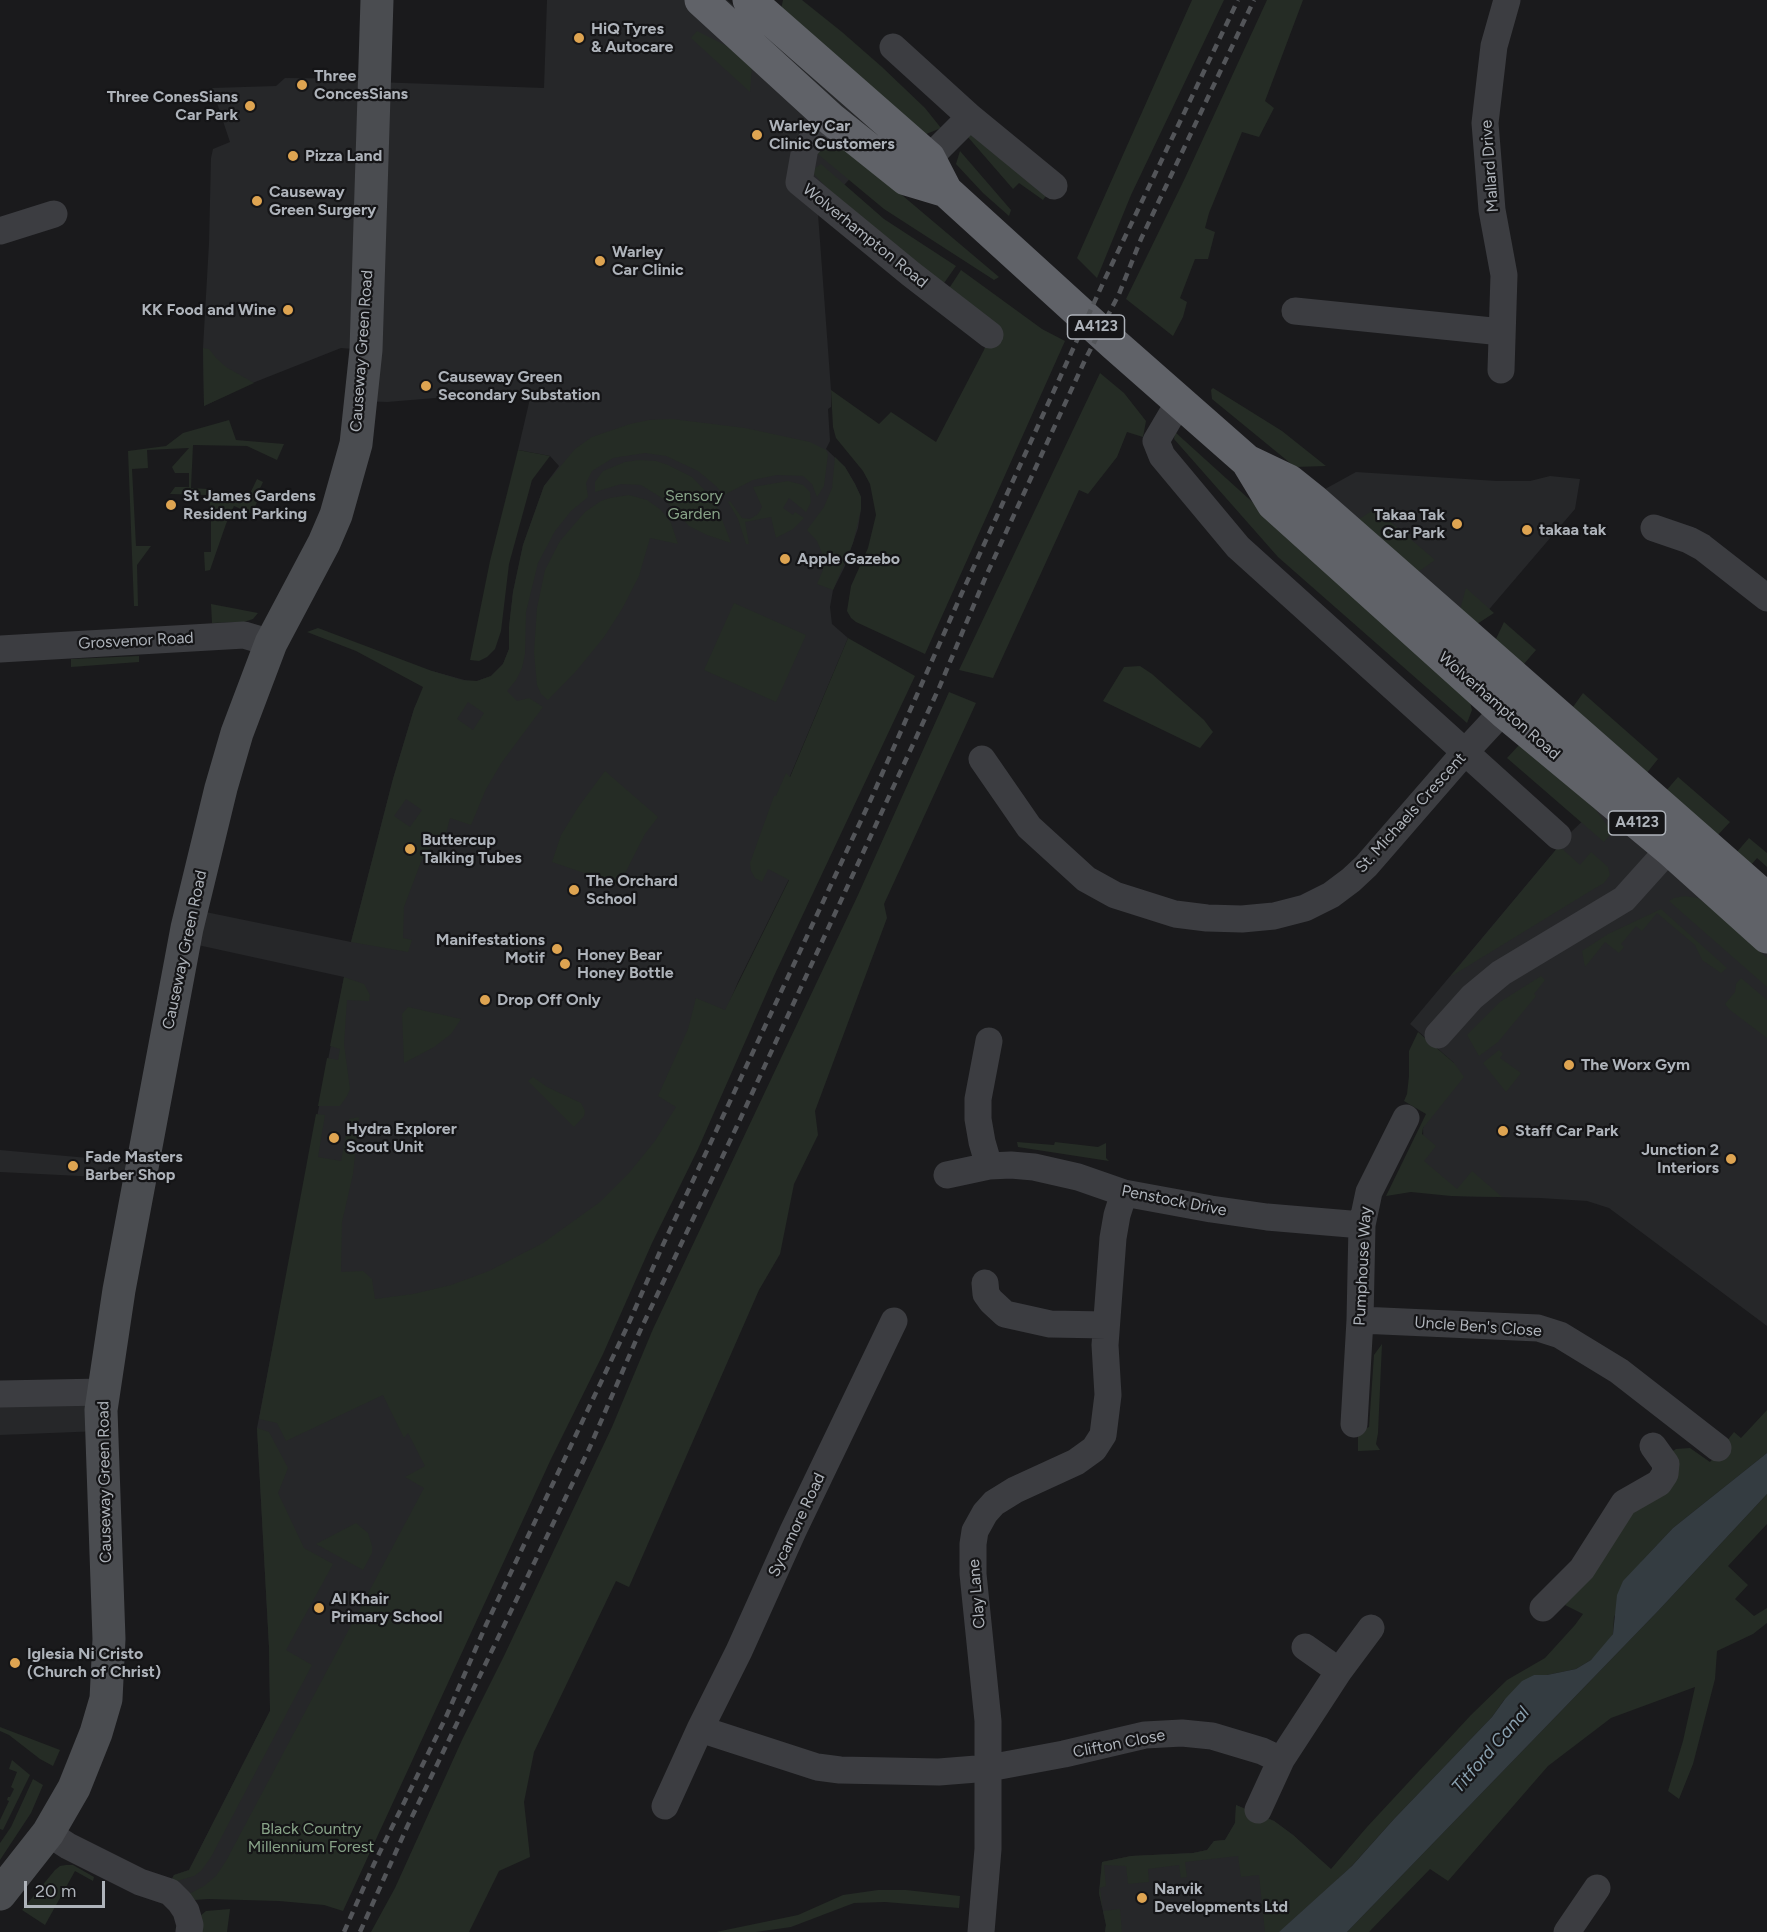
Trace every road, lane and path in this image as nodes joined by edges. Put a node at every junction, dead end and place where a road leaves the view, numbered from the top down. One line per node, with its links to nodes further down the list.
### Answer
1 (377, 0): 21 (main road, Causeway Green Road)
2 (701, 0): 7 (highway, Wolverhampton Road / A4123)
3 (750, 0): 8 (highway, Wolverhampton Road / A4123)
4 (1508, 0): 14 (street, Mallard Drive)
5 (893, 47): 6 (street)
6 (970, 117): 8 (street); 9 (street)
7 (831, 118): 10 (highway, Wolverhampton Road / A4123); 15 (street, Wolverhampton Road)
8 (929, 158): 10 (highway, Wolverhampton Road / A4123)
9 (1054, 186)
10 (946, 191): 17 (highway, Wolverhampton Road / A4123)
11 (54, 214): 12 (street)
12 (0, 231)
13 (1295, 311): 14 (street)
14 (1502, 333): 16 (street, Mallard Drive)
15 (990, 335)
16 (1501, 370)
17 (1179, 402): 18 (highway, Wolverhampton Road / A4123); 25 (street)
18 (1247, 461): 23 (highway, Wolverhampton Road / A4123); 24 (highway, Wolverhampton Road / A4123)
19 (1654, 528): 20 (street)
20 (1767, 598)
21 (271, 643): 22 (street, Grosvenor Road); 42 (main road, Causeway Green Road)
22 (0, 649)
23 (1526, 686): 24 (street, St. Michaels Crescent); 29 (highway, Wolverhampton Road / A4123)
24 (1504, 712): 25 (street, St. Michaels Crescent); 28 (highway, Wolverhampton Road / A4123)
25 (1465, 752): 26 (street, St. Michaels Crescent); 27 (street)
26 (981, 759)
27 (1558, 836)
28 (1669, 849): 30 (highway, Wolverhampton Road / A4123); 31 (street)
29 (1767, 899)
30 (1767, 937)
31 (1438, 1035)
32 (989, 1041): 34 (street)
33 (1406, 1118): 37 (street, Pumphouse Way)
34 (989, 1166): 35 (street, Penstock Drive); 36 (street, Penstock Drive)
35 (947, 1175)
36 (1124, 1193): 37 (street, Penstock Drive); 41 (street, Clay Lane)
37 (1362, 1225): 39 (street, Pumphouse Way)
38 (985, 1283): 41 (street)
39 (1360, 1320): 44 (street, Uncle Ben's Close); 45 (street, Pumphouse Way)
40 (894, 1321): 51 (street, Sycamore Road)
41 (1106, 1325): 53 (street, Clay Lane)
42 (103, 1392): 43 (street); 56 (main road, Causeway Green Road)
43 (0, 1394)
44 (1678, 1417): 46 (street, Uncle Ben's Close); 47 (street)
45 (1354, 1424)
46 (1718, 1448)
47 (1543, 1608)
48 (1371, 1628): 50 (street)
49 (1305, 1647): 50 (street)
50 (1339, 1671): 52 (street)
51 (700, 1729): 53 (street); 54 (street, Sycamore Road)
52 (1281, 1760): 53 (street, Clifton Close); 55 (street)
53 (988, 1767): 60 (street, Clay Lane)
54 (665, 1806)
55 (1258, 1810)
56 (48, 1833): 58 (main road, Causeway Green Road); 59 (street)
57 (1597, 1888): 61 (street)
58 (0, 1894)
59 (189, 1932)
60 (981, 1932)
61 (1567, 1932)

